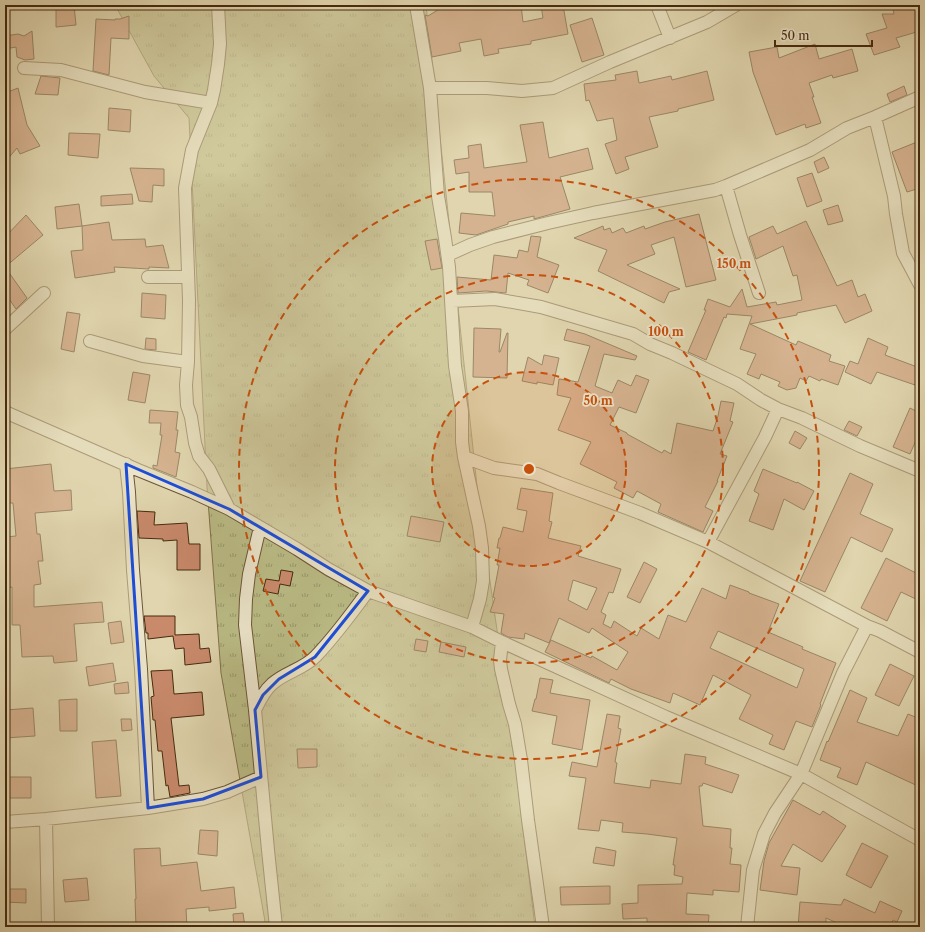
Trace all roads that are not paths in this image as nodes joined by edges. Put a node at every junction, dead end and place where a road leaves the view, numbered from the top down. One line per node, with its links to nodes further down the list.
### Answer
1 (218, 5): 9 (street)
2 (416, 5): 7 (street)
3 (657, 5): 5 (street)
4 (736, 5): 5 (street)
5 (670, 38): 7 (street)
6 (24, 68): 9 (street)
7 (430, 88): 12 (street)
8 (920, 97): 10 (street)
9 (211, 103): 14 (street)
10 (875, 117): 11 (street); 15 (street)
11 (726, 186): 12 (street); 17 (street)
12 (448, 255): 18 (street)
13 (148, 276): 14 (street)
14 (188, 277): 21 (street)
15 (920, 285)
16 (44, 293): 19 (street)
17 (759, 293)
18 (452, 301): 22 (street); 24 (street)
19 (5, 329)
20 (90, 341): 21 (street)
21 (188, 362): 27 (street)
22 (778, 409): 26 (street); 29 (street)
23 (5, 412): 25 (street)
24 (464, 457): 29 (street); 32 (street)
25 (126, 464): 27 (street); 38 (street)
26 (920, 471)
27 (229, 509): 28 (street)
28 (260, 527): 30 (street); 35 (street)
29 (708, 542): 31 (street)
30 (368, 591): 32 (street); 35 (street)
31 (866, 626): 34 (street); 36 (street)
32 (472, 627): 33 (street)
33 (502, 642): 36 (street); 44 (street)
34 (920, 652)
35 (255, 710): 37 (street)
36 (801, 774): 41 (street); 45 (street)
37 (261, 777): 38 (street); 43 (street)
38 (148, 808): 39 (street)
39 (46, 819): 40 (street); 42 (street)
40 (5, 822)
41 (920, 840)
42 (48, 927)
43 (276, 927)
44 (543, 927)
45 (747, 927)

